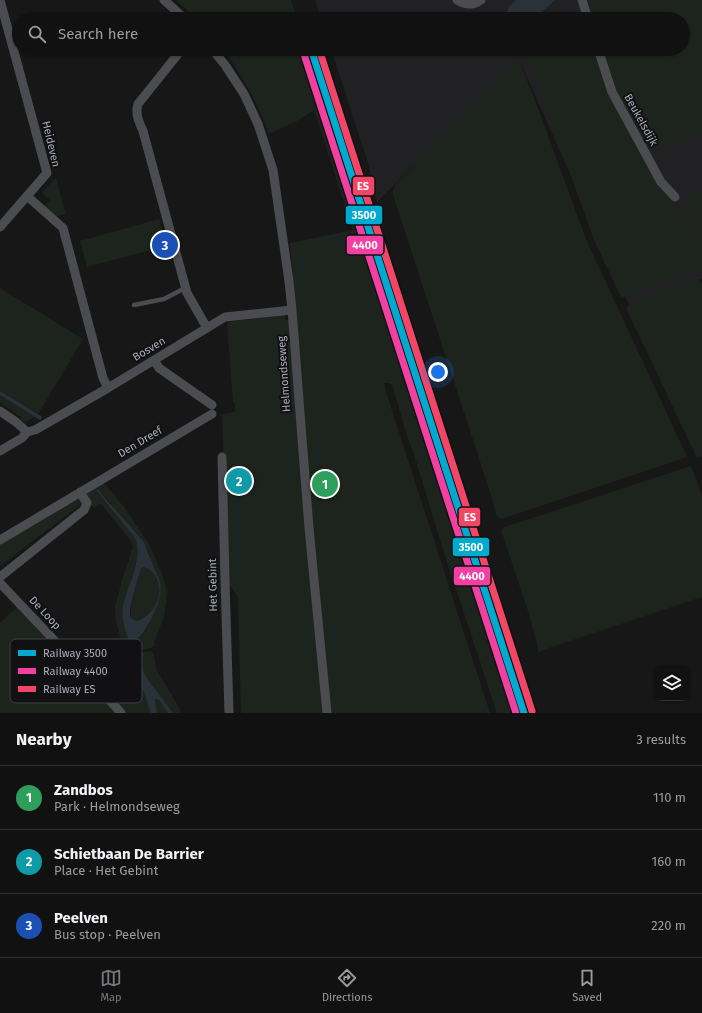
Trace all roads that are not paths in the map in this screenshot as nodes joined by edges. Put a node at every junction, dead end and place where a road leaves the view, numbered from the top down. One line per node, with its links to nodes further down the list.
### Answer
1 (0, 0): 8 (street, Heideven)
2 (164, 0): 6 (street)
3 (458, 0): 4 (street)
4 (481, 0)
5 (582, 0): 7 (street)
6 (177, 12)
7 (586, 12)
8 (12, 44)
9 (15, 56): 13 (street, Heideven)
10 (176, 56): 16 (street)
11 (218, 56): 18 (street, Helmondseweg)
12 (600, 56): 14 (street, Beukelsdijk)
13 (27, 196): 15 (street); 21 (street)
14 (675, 197)
15 (0, 227)
16 (185, 288): 17 (lane); 19 (street)
17 (134, 305)
18 (292, 310): 19 (street, Bosven); 34 (street, Helmondseweg)
19 (207, 328): 20 (street, Bosven)
20 (154, 360): 21 (street, Bosven); 26 (street, Den Dreef)
21 (108, 388): 23 (street, Bosven)
22 (0, 411): 23 (street)
23 (27, 432): 24 (street, Bosven)
24 (0, 451)
25 (222, 457): 33 (street, Het Gebint)
26 (80, 492): 27 (street, Den Dreef); 28 (street)
27 (0, 540)
28 (0, 577)
29 (0, 583): 30 (street, De Loop)
30 (54, 639)
31 (112, 703): 32 (street, De Loop)
32 (121, 713)
33 (229, 713)
34 (327, 713)

